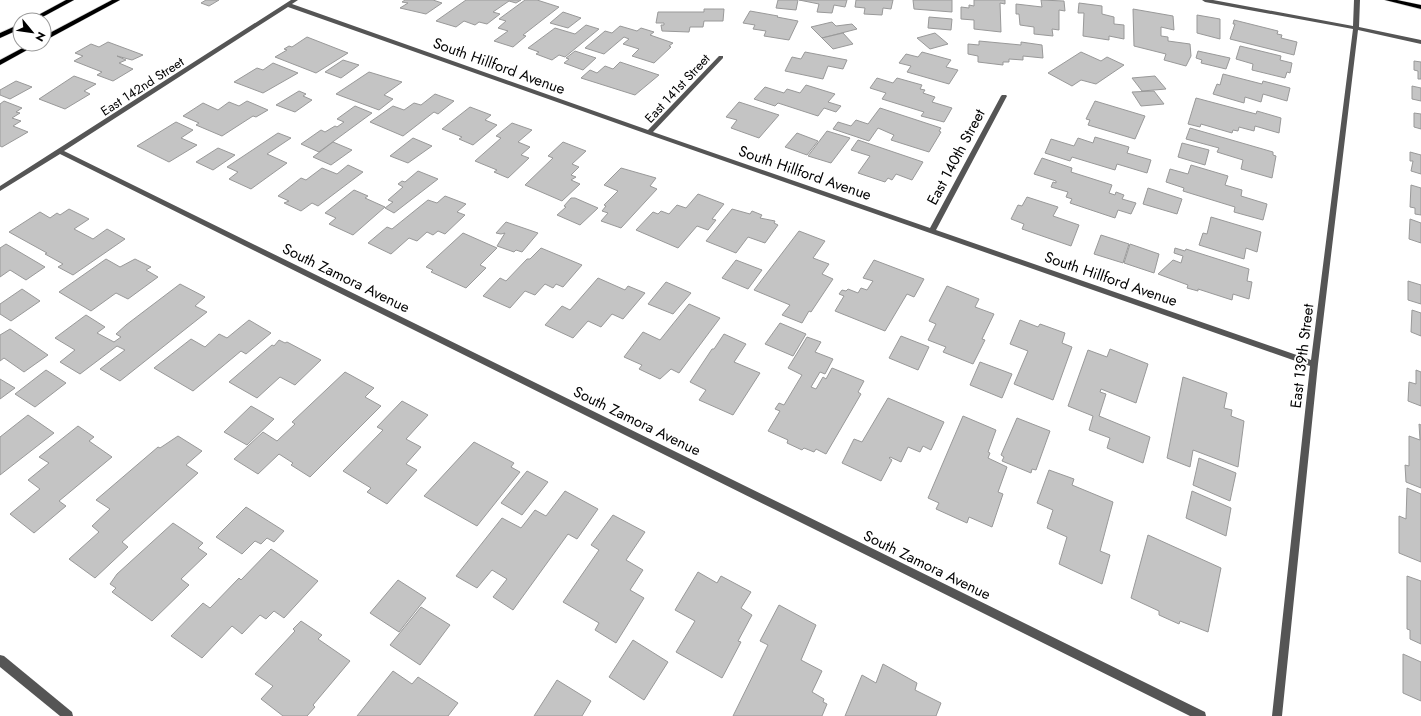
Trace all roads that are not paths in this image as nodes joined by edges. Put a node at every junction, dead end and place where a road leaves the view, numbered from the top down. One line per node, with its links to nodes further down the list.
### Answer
1 (71, 0): 9 (main road)
2 (117, 0): 12 (main road)
3 (295, 0): 7 (street, East 142nd Street)
4 (1205, 0): 10 (street)
5 (1357, 0): 10 (street, East 139th Street)
6 (1388, 0): 8 (main road)
7 (288, 5): 19 (street, South Hillford Avenue); 20 (street, East 142nd Street)
8 (1421, 7)
9 (48, 12)
10 (1356, 28): 14 (street); 23 (street, East 139th Street)
11 (12, 30): 13 (main road)
12 (52, 35)
13 (0, 36)
14 (1421, 42)
15 (20, 52): 17 (main road)
16 (720, 57): 19 (street, East 141st Street)
17 (0, 63)
18 (1004, 96): 22 (street, East 140th Street)
19 (649, 133): 22 (street, South Hillford Avenue)
20 (60, 152): 21 (street, East 142nd Street); 26 (street, South Zamora Avenue)
21 (0, 189)
22 (932, 230): 23 (street, South Hillford Avenue)
23 (1314, 364): 27 (street, East 139th Street)
24 (0, 660): 25 (street)
25 (68, 716)
26 (1201, 716)
27 (1277, 716)

